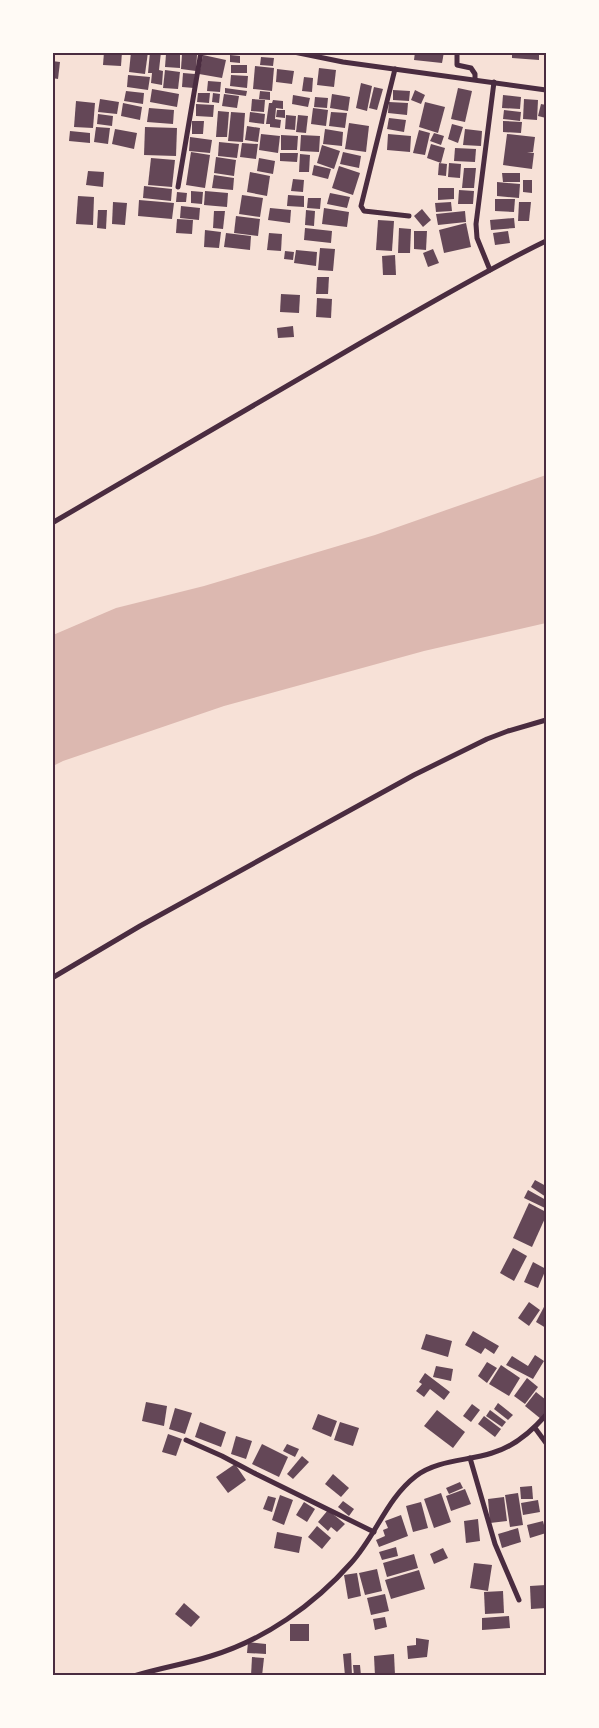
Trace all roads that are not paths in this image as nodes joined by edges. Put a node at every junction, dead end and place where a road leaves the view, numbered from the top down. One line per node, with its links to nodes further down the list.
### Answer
1 (201, 52): 8 (street)
2 (294, 52): 4 (street)
3 (457, 52): 5 (street)
4 (395, 69): 5 (street); 9 (street)
5 (475, 79): 6 (street)
6 (494, 82): 7 (street); 11 (street)
7 (546, 90)
8 (178, 187)
9 (409, 216)
10 (546, 241): 11 (street)
11 (490, 270): 12 (street)
12 (52, 523)
13 (546, 720): 14 (street)
14 (52, 978)
15 (546, 1415): 16 (street)
16 (535, 1428): 18 (street); 19 (street)
17 (186, 1440): 20 (street)
18 (546, 1443)
19 (470, 1458): 20 (street); 21 (street)
20 (374, 1532): 22 (street)
21 (519, 1600)
22 (134, 1676)

